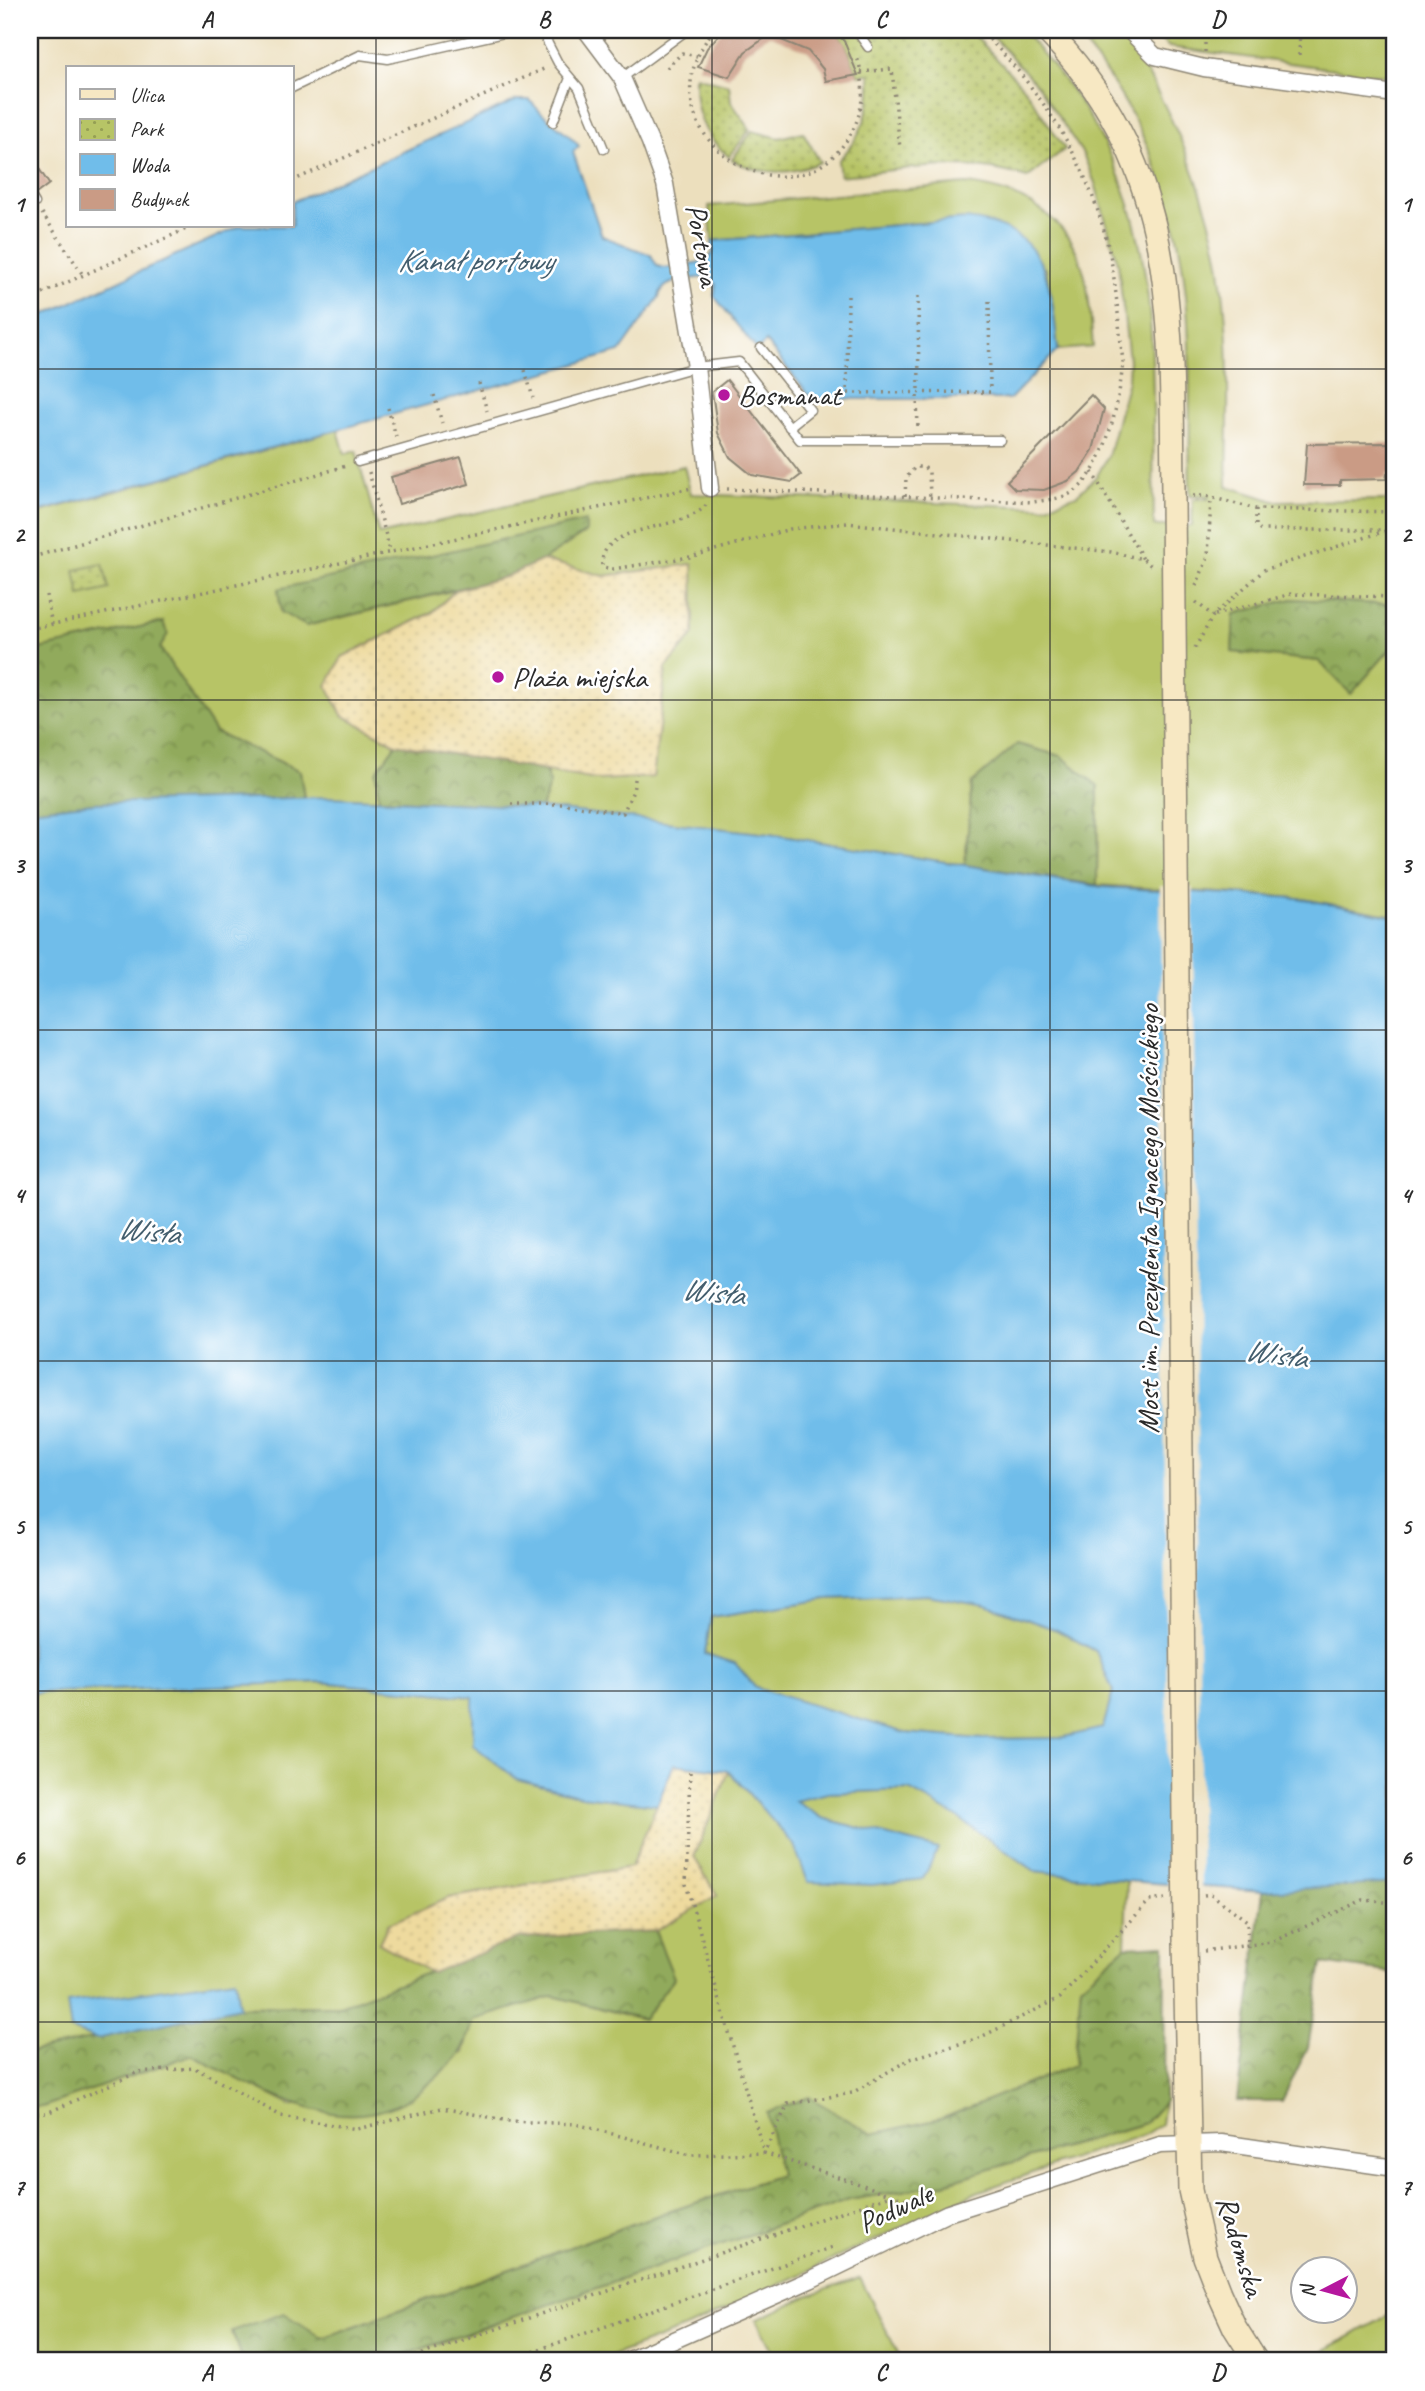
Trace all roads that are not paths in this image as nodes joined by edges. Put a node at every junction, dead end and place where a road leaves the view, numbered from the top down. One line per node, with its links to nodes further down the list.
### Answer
1 (517, 30): 12 (lane)
2 (541, 30): 9 (lane)
3 (586, 30): 10 (street, Portowa)
4 (687, 30): 10 (lane)
5 (856, 30): 8 (lane)
6 (1046, 30): 22 (main road, Most im. Prezydenta Ignacego Mościckiego, bridge)
7 (1129, 30): 13 (street)
8 (868, 47)
9 (570, 78): 14 (lane); 15 (lane)
10 (622, 78): 17 (street, Portowa)
11 (1395, 85): 13 (lane)
12 (294, 87)
13 (1395, 94)
14 (553, 122)
15 (604, 149)
16 (761, 348): 18 (lane)
17 (696, 367): 18 (lane); 20 (lane); 21 (street, Portowa)
18 (789, 427): 19 (lane)
19 (1000, 440)
20 (362, 461)
21 (710, 488)
22 (1192, 1946): 23 (main road, Radomska)
23 (1188, 2142): 24 (street); 25 (street, Podwale); 26 (main road, Radomska)
24 (1395, 2168)
25 (634, 2360)
26 (1256, 2361)

